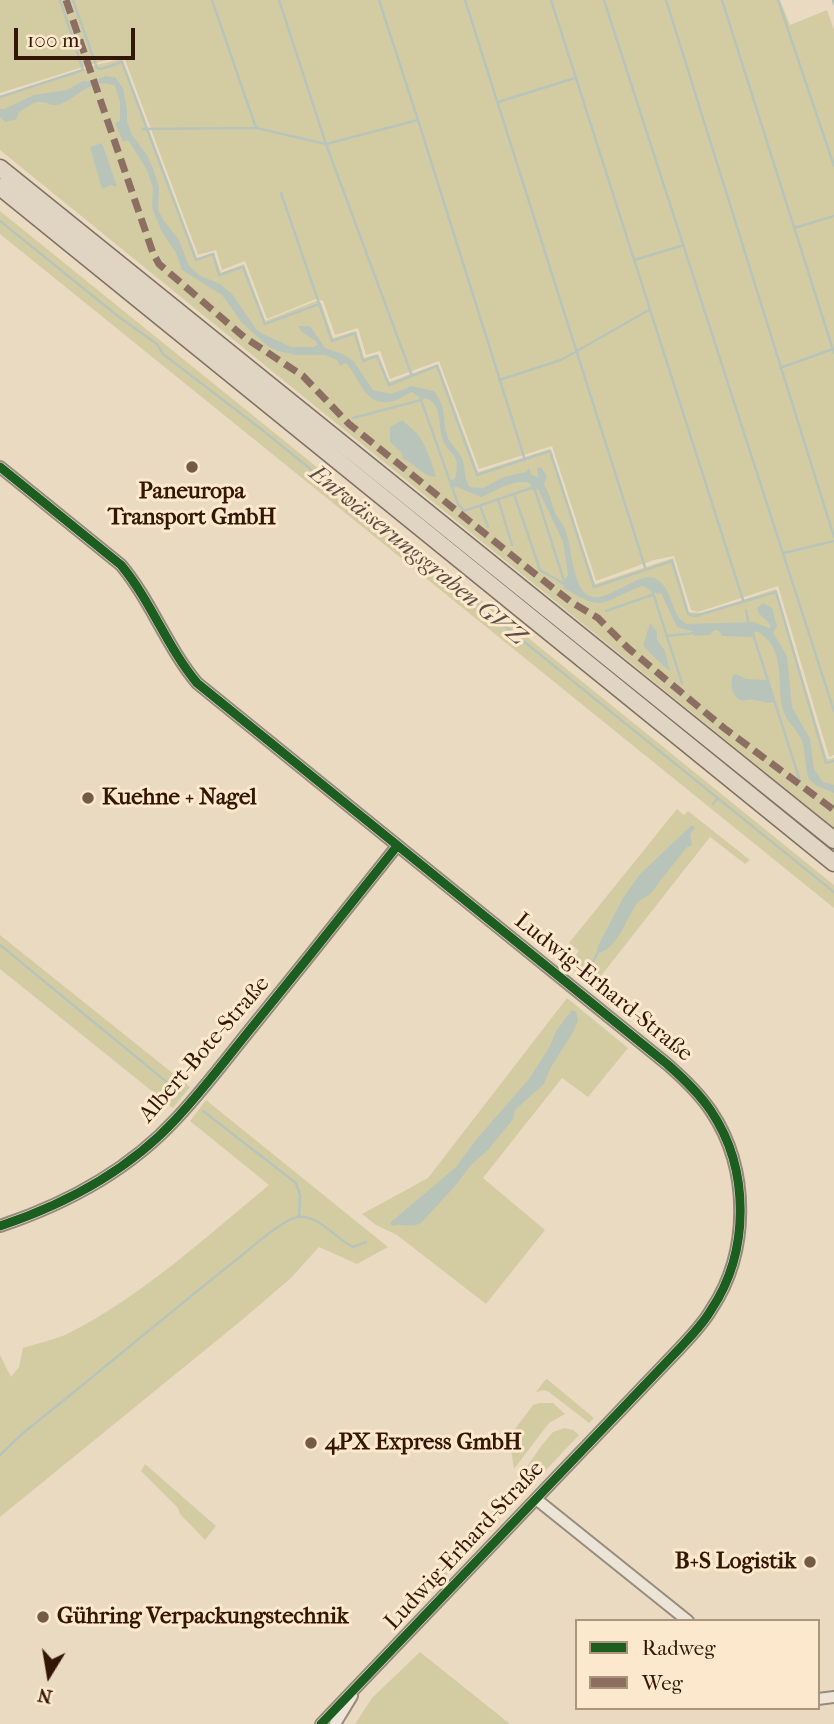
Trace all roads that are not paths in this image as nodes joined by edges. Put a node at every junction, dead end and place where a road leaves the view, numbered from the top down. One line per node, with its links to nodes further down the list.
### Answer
1 (0, 168): 4 (highway)
2 (0, 187): 6 (highway)
3 (0, 467): 5 (street, Ludwig-Erhard-Straße)
4 (834, 840)
5 (397, 846): 7 (street, Albert-Bote-Straße); 8 (street, Ludwig-Erhard-Straße)
6 (834, 863)
7 (0, 1226)
8 (536, 1499): 9 (street); 10 (street, Ludwig-Erhard-Straße)
9 (686, 1619)
10 (359, 1685): 11 (street, Ludwig-Erhard-Straße); 12 (street, Ludwig-Erhard-Straße)
11 (321, 1724)
12 (335, 1724)

